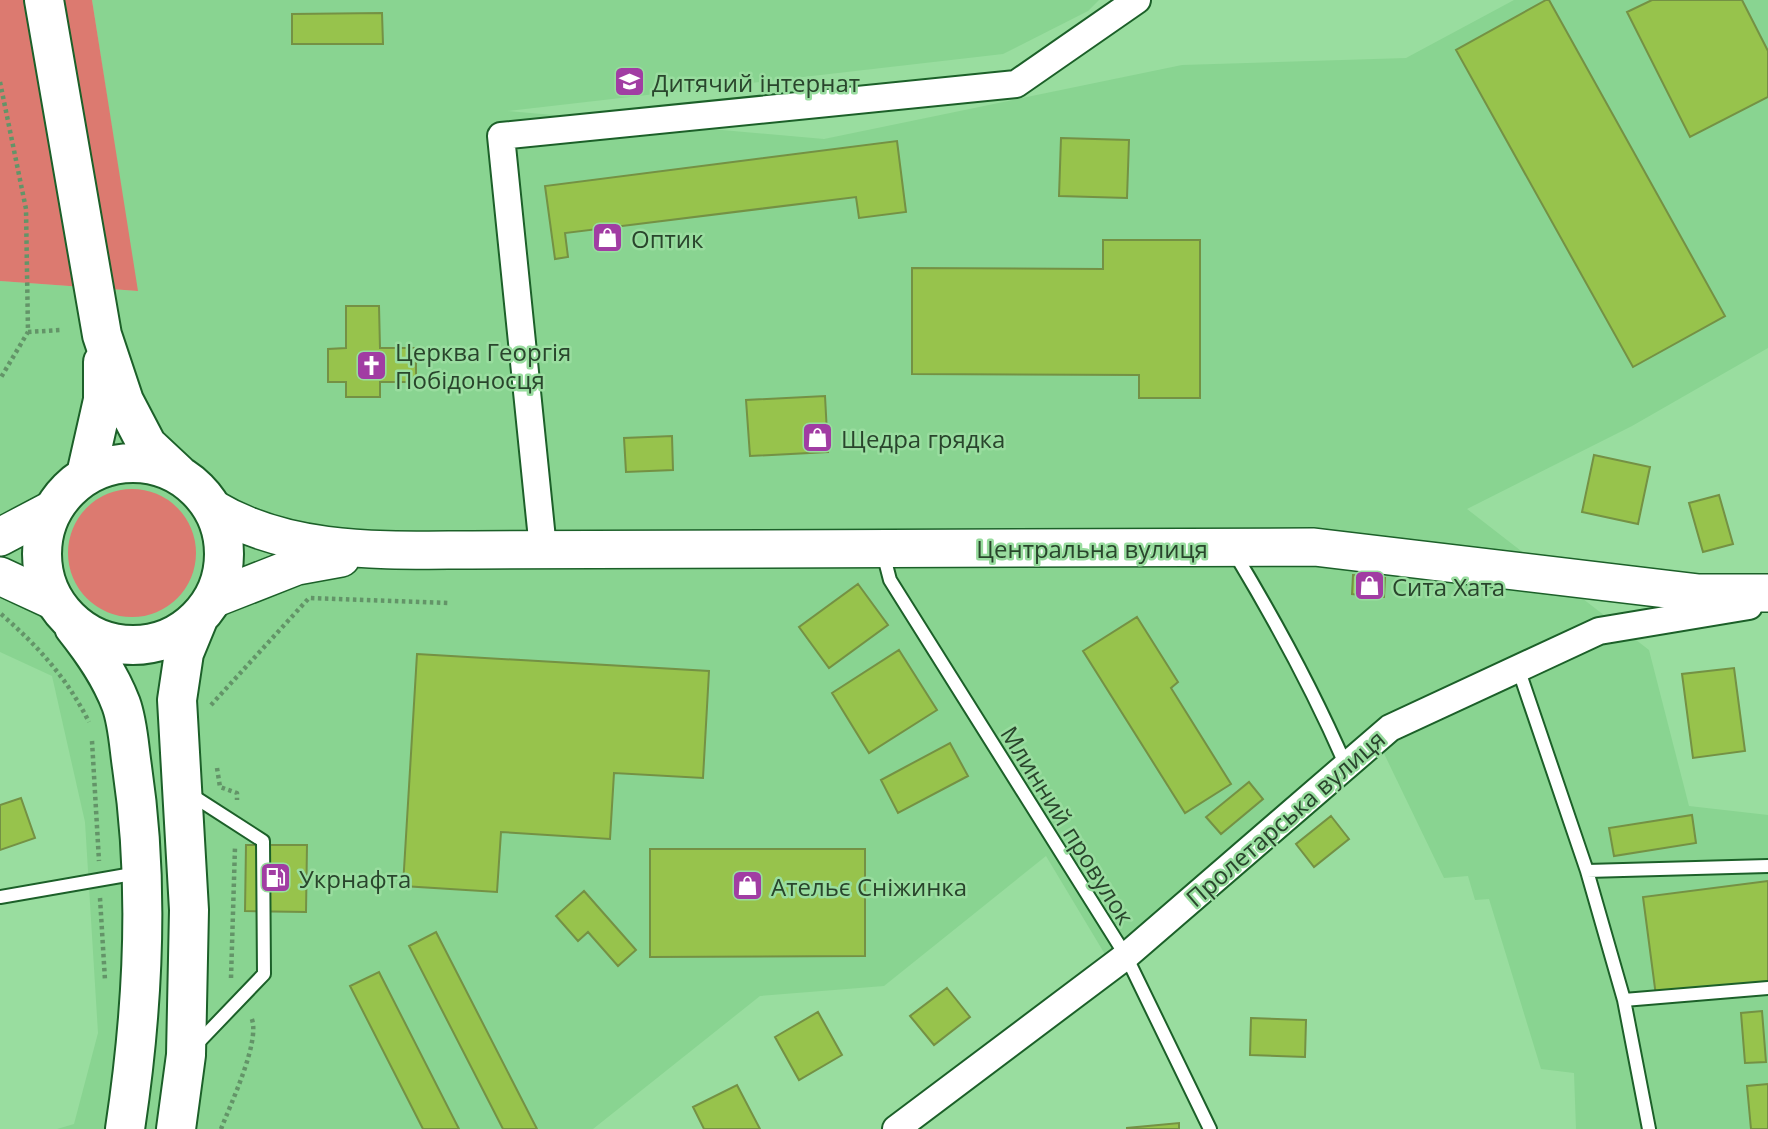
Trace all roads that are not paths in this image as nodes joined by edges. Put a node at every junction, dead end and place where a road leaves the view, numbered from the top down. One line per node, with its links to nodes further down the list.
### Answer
1 (44, 0): 3 (main road)
2 (1137, 0): 11 (street)
3 (102, 335): 4 (main road); 5 (main road)
4 (178, 474): 5 (main road); 6 (main road)
5 (86, 475): 7 (main road)
6 (212, 508): 12 (street); 16 (main road)
7 (53, 509): 8 (street); 17 (main road)
8 (0, 537)
9 (1231, 547): 10 (street, Центральна вулиця); 14 (street, Центральна вулиця); 19 (lane)
10 (881, 548): 11 (street, Центральна вулиця); 25 (lane, Млинний провулок)
11 (542, 549): 12 (street, Центральна вулиця)
12 (413, 550): 16 (street)
13 (0, 576): 17 (street)
14 (1768, 593)
15 (1768, 603): 18 (street, Пролетарська вулиця)
16 (206, 609): 17 (main road); 20 (main road)
17 (61, 610): 23 (main road)
18 (1518, 668): 19 (street, Пролетарська вулиця); 22 (lane)
19 (1346, 765): 25 (street, Пролетарська вулиця)
20 (182, 789): 28 (main road); 28 (lane)
21 (1768, 866): 22 (lane)
22 (1587, 871): 27 (lane)
23 (141, 873): 24 (lane); 29 (main road)
24 (0, 897)
25 (1126, 956): 31 (street, Пролетарська вулиця); 32 (lane, Млинний провулок)
26 (1768, 988): 27 (lane)
27 (1624, 1000): 33 (lane)
28 (186, 1055): 30 (main road)
29 (125, 1129)
30 (176, 1129)
31 (897, 1129)
32 (1210, 1129)
33 (1649, 1129)

